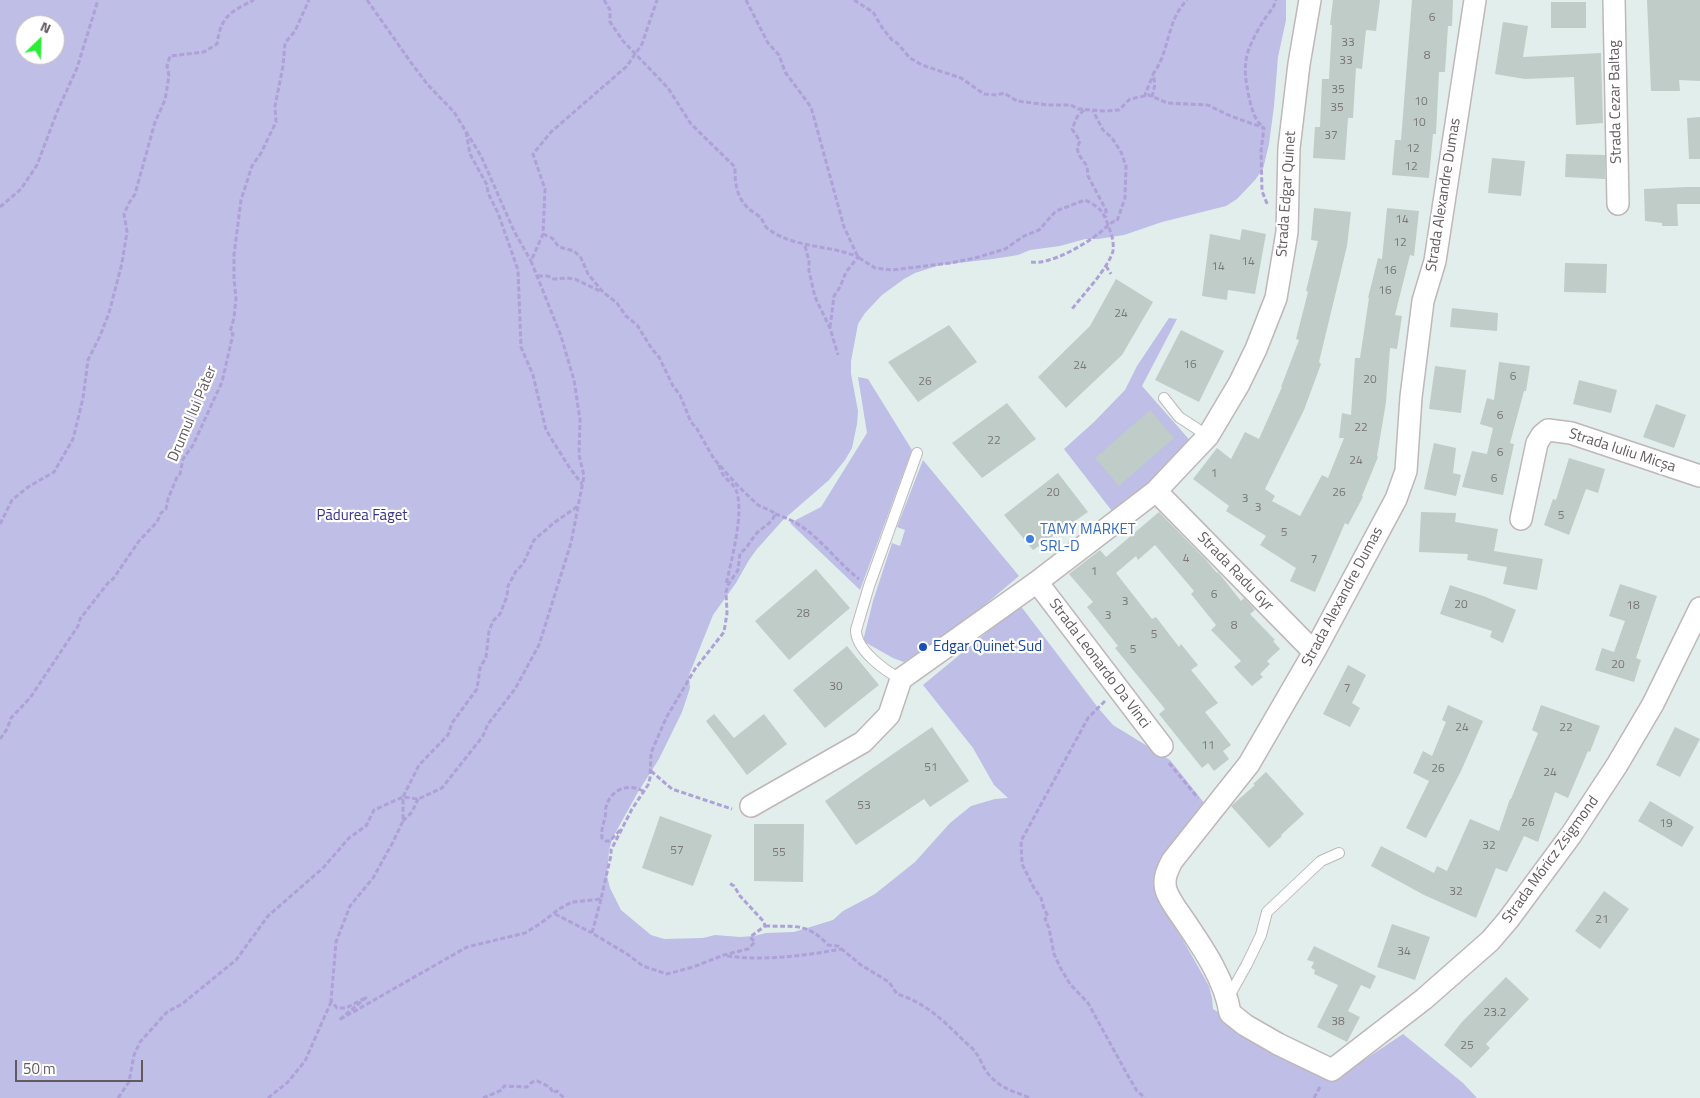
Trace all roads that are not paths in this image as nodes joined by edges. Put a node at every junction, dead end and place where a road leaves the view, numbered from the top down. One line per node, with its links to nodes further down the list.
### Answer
1 (1310, 0): 6 (street, Strada Edgar Quinet)
2 (1475, 0): 13 (street, Strada Alexandre Dumas)
3 (1614, 0): 4 (street, Strada Cezar Baltag)
4 (1618, 204)
5 (1164, 398): 6 (lane)
6 (1208, 436): 9 (street, Strada Edgar Quinet)
7 (917, 453): 14 (lane)
8 (1700, 476): 10 (street, Strada Iuliu Micșa)
9 (1156, 491): 11 (street, Strada Edgar Quinet); 13 (street, Strada Radu Gyr)
10 (1520, 519)
11 (1037, 582): 14 (street, Strada Edgar Quinet); 15 (street, Strada Leonardo Da Vinci)
12 (1700, 608): 19 (street, Strada Móricz Zsigmond)
13 (1314, 652): 18 (street, Strada Alexandre Dumas)
14 (901, 680): 16 (street)
15 (1162, 746)
16 (743, 808)
17 (1339, 853): 18 (lane)
18 (1228, 998): 19 (street, Strada Alexandre Dumas)
19 (1342, 1063)

